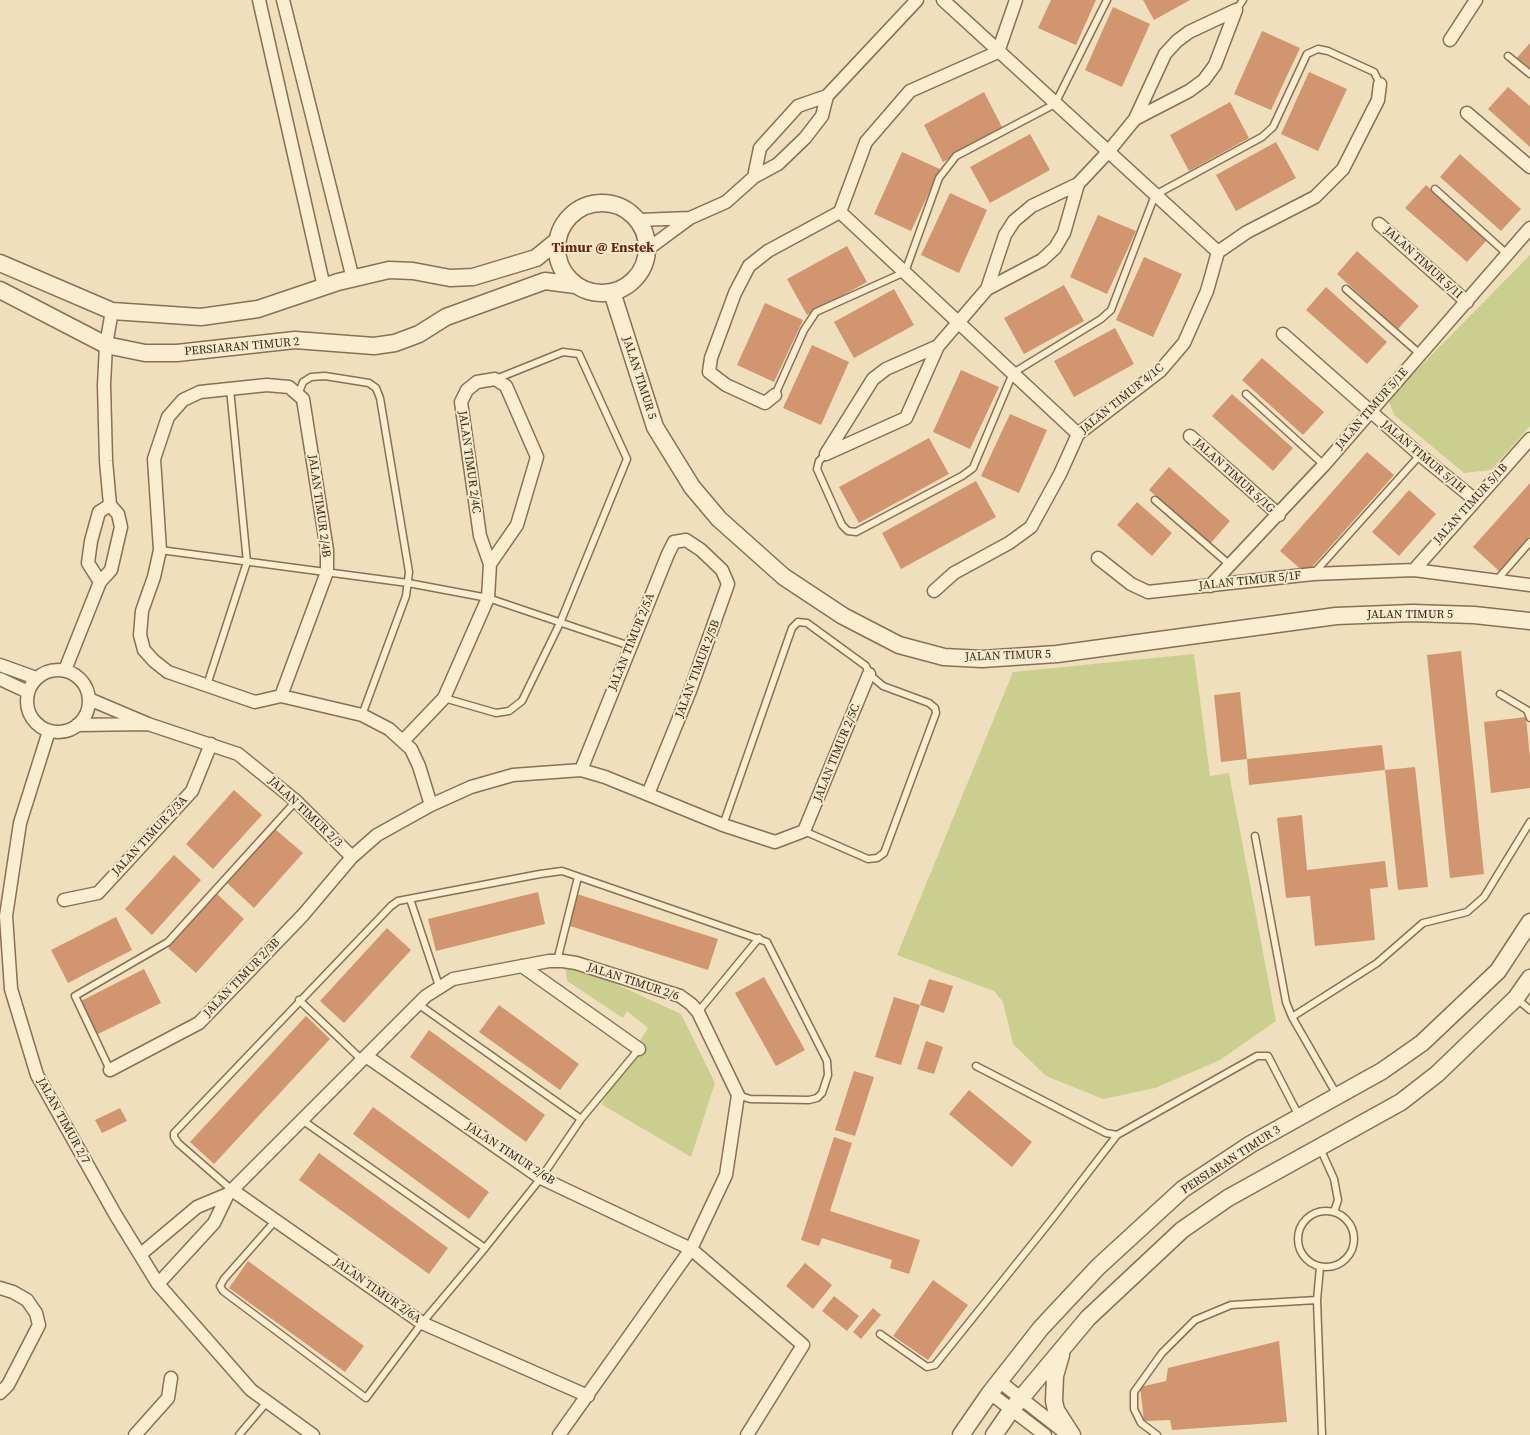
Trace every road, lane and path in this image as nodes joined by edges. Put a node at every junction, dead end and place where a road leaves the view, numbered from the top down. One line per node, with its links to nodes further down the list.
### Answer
1 (259, 0): 37 (street)
2 (282, 0): 35 (street)
3 (917, 0): 14 (street)
4 (943, 0): 10 (street)
5 (1016, 0): 10 (street)
6 (1107, 0): 15 (lane)
7 (1476, 0): 9 (street)
8 (1239, 5): 17 (street); 17 (street)
9 (1450, 40)
10 (998, 52): 15 (street); 24 (street)
11 (1508, 56): 12 (lane)
12 (1530, 74)
13 (1380, 84): 23 (lane); 31 (street)
14 (826, 96): 20 (street); 20 (street)
15 (1055, 104): 18 (street); 34 (lane)
16 (1467, 112): 19 (street)
17 (1135, 119): 18 (street)
18 (1108, 152): 21 (street); 23 (street)
19 (1530, 167)
20 (754, 177): 25 (street)
21 (1078, 184): 38 (street); 38 (street)
22 (1435, 189): 32 (lane)
23 (1155, 194): 31 (street); 49 (lane)
24 (840, 212): 34 (street); 53 (street)
25 (690, 218): 26 (street); 30 (street)
26 (639, 220): 29 (street); 30 (street)
27 (1379, 224): 42 (street, JALAN TIMUR 5/1I)
28 (1530, 228): 32 (street, JALAN TIMUR 5/1E)
29 (557, 241): 35 (street); 36 (street)
30 (648, 249): 41 (street)
31 (1218, 252): 56 (street, JALAN TIMUR 4/1C)
32 (1508, 254): 42 (street, JALAN TIMUR 5/1E)
33 (0, 263): 43 (street)
34 (905, 272): 44 (street); 53 (lane)
35 (352, 278): 37 (street)
36 (576, 285): 41 (street, PERSIARAN TIMUR 2); 46 (street, PERSIARAN TIMUR 2)
37 (324, 287): 43 (street)
38 (987, 289): 44 (street)
39 (1346, 289): 48 (lane)
40 (0, 290): 46 (street, PERSIARAN TIMUR 2)
41 (612, 292): 83 (street, JALAN TIMUR 5)
42 (1466, 302): 48 (street, JALAN TIMUR 5/1E)
43 (112, 311): 46 (street)
44 (958, 323): 47 (street); 49 (street)
45 (1283, 334): 55 (street, JALAN TIMUR 5/1H)
46 (106, 345): 64 (street)
47 (938, 346): 59 (street); 59 (street)
48 (1420, 354): 55 (street, JALAN TIMUR 5/1E)
49 (1013, 373): 56 (street); 59 (lane)
50 (494, 379): 71 (street, JALAN TIMUR 2/4C); 71 (street); 84 (lane)
51 (230, 389): 54 (street); 67 (street); 70 (lane)
52 (1246, 394): 61 (lane)
53 (775, 395)
54 (300, 397): 74 (street, JALAN TIMUR 2/4B); 78 (lane)
55 (1370, 412): 60 (street, JALAN TIMUR 5/1H); 61 (street, JALAN TIMUR 5/1E)
56 (1078, 434): 81 (street, JALAN TIMUR 4/1C)
57 (1190, 436): 65 (street, JALAN TIMUR 5/1G)
58 (1530, 439): 62 (street, JALAN TIMUR 5/1B)
59 (826, 454)
60 (1420, 455): 62 (street, JALAN TIMUR 5/1H); 75 (lane)
61 (1324, 464): 65 (street, JALAN TIMUR 5/1E)
62 (1474, 499): 73 (street, JALAN TIMUR 5/1B)
63 (1155, 500): 72 (lane)
64 (110, 505): 76 (street); 76 (street)
65 (1279, 515): 72 (street, JALAN TIMUR 5/1E)
66 (1530, 542): 77 (lane)
67 (160, 550): 70 (lane); 91 (street)
68 (701, 550): 85 (street, JALAN TIMUR 2/5A); 105 (street, JALAN TIMUR 2/5B)
69 (1098, 558): 80 (street, JALAN TIMUR 5/1F)
70 (247, 562): 74 (lane); 91 (lane)
71 (490, 564): 82 (street, JALAN TIMUR 2/4C)
72 (1230, 566): 80 (street, JALAN TIMUR 5/1E)
73 (1414, 570): 75 (street, JALAN TIMUR 5/1F); 77 (street, JALAN TIMUR 5/1F)
74 (327, 572): 78 (lane); 94 (street, JALAN TIMUR 2/4B)
75 (1313, 574): 80 (street, JALAN TIMUR 5/1F)
76 (100, 582): 87 (street)
77 (1496, 582): 79 (street, JALAN TIMUR 5/1F)
78 (408, 583): 82 (lane); 97 (lane)
79 (1530, 585)
80 (1210, 586)
81 (934, 591)
82 (488, 598): 84 (lane); 95 (street, JALAN TIMUR 2/4C)
83 (1530, 621)
84 (560, 623): 85 (lane); 95 (lane)
85 (630, 646): 104 (street, JALAN TIMUR 2/5A)
86 (0, 665): 89 (street)
87 (65, 670): 89 (street); 96 (street)
88 (869, 674): 109 (lane); 110 (street, JALAN TIMUR 2/5C); 110 (lane)
89 (36, 678): 92 (street)
90 (0, 679): 92 (street)
91 (208, 685): 94 (street)
92 (28, 692): 101 (street)
93 (1500, 694): 98 (lane)
94 (281, 696): 97 (street)
95 (444, 698): 102 (street, JALAN TIMUR 2/4C)
96 (90, 699): 99 (street); 100 (street)
97 (362, 715): 102 (street)
98 (1530, 718)
99 (148, 724): 100 (street); 103 (street, JALAN TIMUR 2/3)
100 (77, 726): 101 (street)
101 (50, 731): 145 (street, JALAN TIMUR 2/7)
102 (403, 742): 107 (street)
103 (211, 744): 106 (street, JALAN TIMUR 2/3); 115 (street, JALAN TIMUR 2/3A)
104 (581, 770): 105 (street); 107 (street, JALAN TIMUR 2/3B)
105 (648, 794): 109 (street)
106 (296, 800): 112 (street, JALAN TIMUR 2/3); 131 (lane)
107 (431, 805): 112 (street, JALAN TIMUR 2/3B)
108 (1530, 822): 127 (lane)
109 (723, 825): 110 (street)
110 (804, 831)
111 (1255, 836): 127 (lane)
112 (352, 856): 131 (street, JALAN TIMUR 2/3B)
113 (578, 877): 114 (lane); 117 (lane); 118 (lane)
114 (410, 899): 121 (lane); 123 (lane)
115 (64, 900)
116 (1530, 922): 133 (street, PERSIARAN TIMUR 3)
117 (759, 938): 126 (lane); 132 (lane)
118 (557, 961): 119 (street, JALAN TIMUR 2/6); 126 (street, JALAN TIMUR 2/6)
119 (522, 966): 121 (street, JALAN TIMUR 2/6); 128 (street)
120 (1530, 978): 122 (street)
121 (439, 986): 124 (street, JALAN TIMUR 2/6)
122 (1516, 998): 125 (lane); 138 (street)
123 (300, 1000): 129 (lane); 140 (lane)
124 (418, 1004): 129 (street, JALAN TIMUR 2/6); 135 (lane)
125 (1530, 1010)
126 (698, 1012): 132 (street, JALAN TIMUR 2/6)
127 (1292, 1017): 133 (lane)
128 (640, 1049): 135 (lane)
129 (364, 1058): 136 (street, JALAN TIMUR 2/6); 139 (street, JALAN TIMUR 2/6B)
130 (976, 1066): 137 (lane)
131 (110, 1070)
132 (738, 1095): 144 (street)
133 (1337, 1095): 134 (street, PERSIARAN TIMUR 3)
134 (1299, 1118): 137 (lane); 154 (street, PERSIARAN TIMUR 3)
135 (581, 1119): 139 (lane)
136 (302, 1120): 140 (street, JALAN TIMUR 2/6); 143 (lane)
137 (1117, 1135): 151 (lane)
138 (1320, 1148): 141 (lane); 152 (street)
139 (541, 1178): 143 (lane); 144 (street, JALAN TIMUR 2/6B)
140 (230, 1192): 142 (street, JALAN TIMUR 2/6A); 145 (street); 147 (street)
141 (1334, 1212): 146 (lane); 146 (lane)
142 (276, 1220): 150 (street, JALAN TIMUR 2/6A); 150 (lane)
143 (485, 1248): 150 (lane)
144 (691, 1250): 156 (street); 163 (street, JALAN TIMUR 2/6B)
145 (141, 1254): 147 (street, JALAN TIMUR 2/7)
146 (1320, 1267): 149 (lane)
147 (158, 1284): 157 (street, JALAN TIMUR 2/7)
148 (0, 1288): 155 (street)
149 (1317, 1300): 168 (lane); 169 (lane)
150 (422, 1323): 156 (street, JALAN TIMUR 2/6A)
151 (880, 1334)
152 (1063, 1348): 158 (street); 167 (street)
153 (172, 1378): 159 (street)
154 (995, 1387): 158 (street); 164 (street, PERSIARAN TIMUR 3)
155 (0, 1393)
156 (588, 1396): 162 (street)
157 (267, 1402): 160 (lane); 161 (street, JALAN TIMUR 2/7)
158 (1017, 1403): 165 (street); 166 (street); 167 (street)
159 (135, 1435)
160 (239, 1435)
161 (313, 1435)
162 (559, 1435)
163 (747, 1435)
164 (961, 1435)
165 (994, 1435)
166 (1045, 1435)
167 (1070, 1435)
168 (1157, 1435)
169 (1322, 1435)

